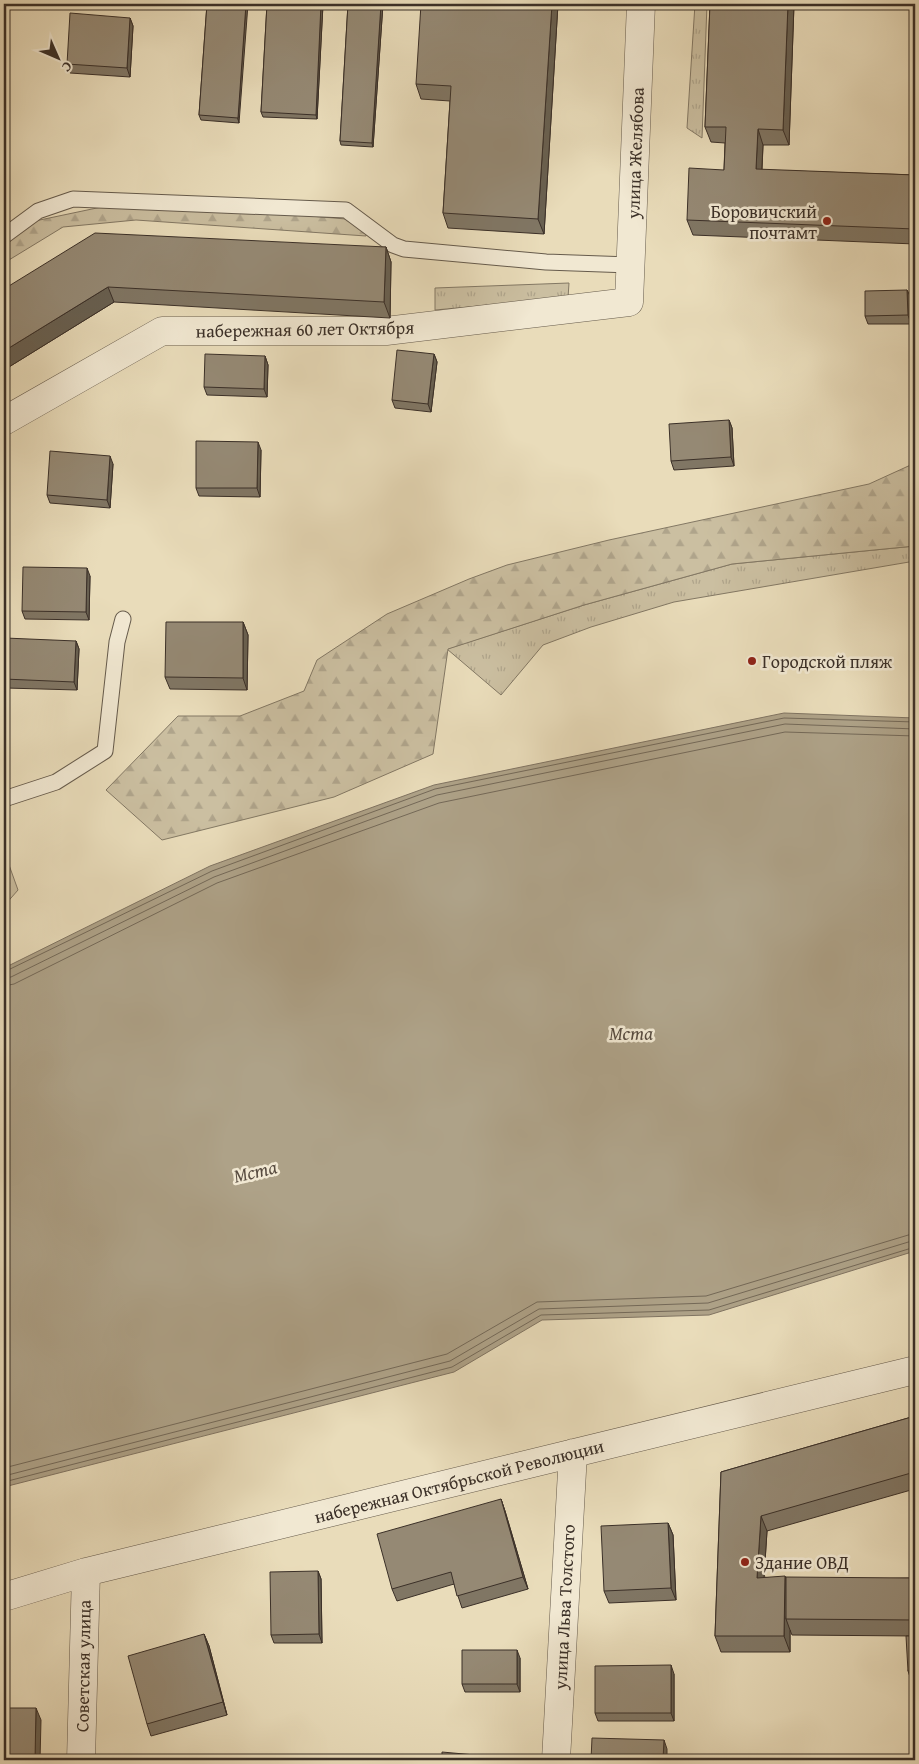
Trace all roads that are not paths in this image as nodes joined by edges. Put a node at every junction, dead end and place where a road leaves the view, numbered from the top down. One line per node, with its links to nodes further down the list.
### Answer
1 (641, 4): 3 (street, улица Желябова)
2 (4, 236): 3 (lane)
3 (630, 265): 4 (street, улица Желябова)
4 (629, 302): 5 (street, набережная 60 лет Октября)
5 (4, 421)
6 (123, 619): 7 (lane)
7 (4, 799)
8 (915, 1370): 9 (street, набережная Октябрьской Революции)
9 (573, 1453): 10 (street, набережная Октябрьской Революции); 13 (street, улица Льва Толстого)
10 (86, 1572): 11 (street, набережная Октябрьской Революции); 12 (street, Советская улица)
11 (4, 1597)
12 (81, 1760)
13 (556, 1760)

